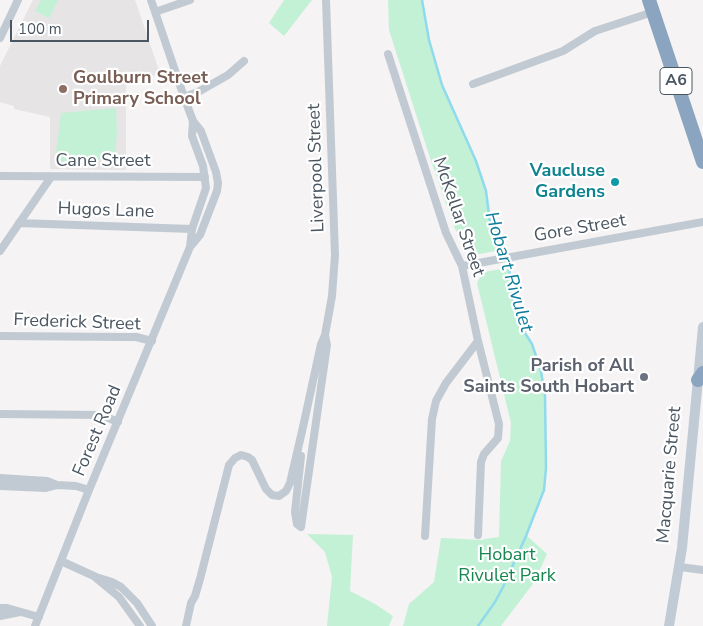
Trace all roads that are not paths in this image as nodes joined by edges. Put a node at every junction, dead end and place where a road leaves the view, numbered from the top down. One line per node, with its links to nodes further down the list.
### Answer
1 (18, 0): 7 (street)
2 (151, 0): 6 (street, Forest Road)
3 (190, 0): 6 (street)
4 (326, 0): 24 (street, Liverpool Street)
5 (651, 6): 10 (street); 13 (highway, A6)
6 (155, 12): 11 (street, Forest Road)
7 (0, 38)
8 (388, 54): 22 (street, McKellar Street)
9 (244, 61): 11 (street)
10 (473, 84)
11 (184, 97): 12 (street, Forest Road)
12 (193, 120): 16 (street, Forest Road); 20 (street, Forest Road)
13 (703, 162)
14 (0, 176): 15 (street, Cane Street)
15 (52, 177): 16 (street, Cane Street); 18 (street)
16 (205, 177): 19 (street, Forest Road)
17 (703, 222): 22 (street, Gore Street)
18 (19, 223): 19 (street, Hugos Lane); 21 (street)
19 (192, 229): 20 (street, Forest Road)
20 (190, 247): 26 (street, Forest Road)
21 (0, 251)
22 (462, 266): 27 (street, McKellar Street)
23 (703, 327): 28 (street, Macquarie Street)
24 (325, 335): 31 (street, Liverpool Street); 31 (street, Liverpool Street)
25 (0, 336): 26 (street, Frederick Street)
26 (152, 341): 30 (street, Forest Road)
27 (478, 341): 36 (street, McKellar Street); 37 (street)
28 (700, 377): 39 (street, Macquarie Street)
29 (0, 414): 30 (street)
30 (118, 422): 35 (street, Forest Road)
31 (304, 427): 49 (street, Liverpool Street)
32 (0, 478): 33 (street)
33 (57, 485): 34 (street); 35 (street)
34 (0, 486)
35 (89, 490): 38 (street, Forest Road)
36 (478, 535)
37 (425, 536)
38 (61, 561): 41 (street); 45 (street, Forest Road)
39 (680, 567): 40 (street); 50 (street, Macquarie Street)
40 (703, 570)
41 (96, 577): 47 (street); 48 (street)
42 (0, 608): 43 (street)
43 (22, 612): 44 (street); 45 (street)
44 (0, 616)
45 (39, 617): 46 (street, Forest Road)
46 (35, 626)
47 (140, 626)
48 (152, 626)
49 (186, 626)
50 (669, 626)

